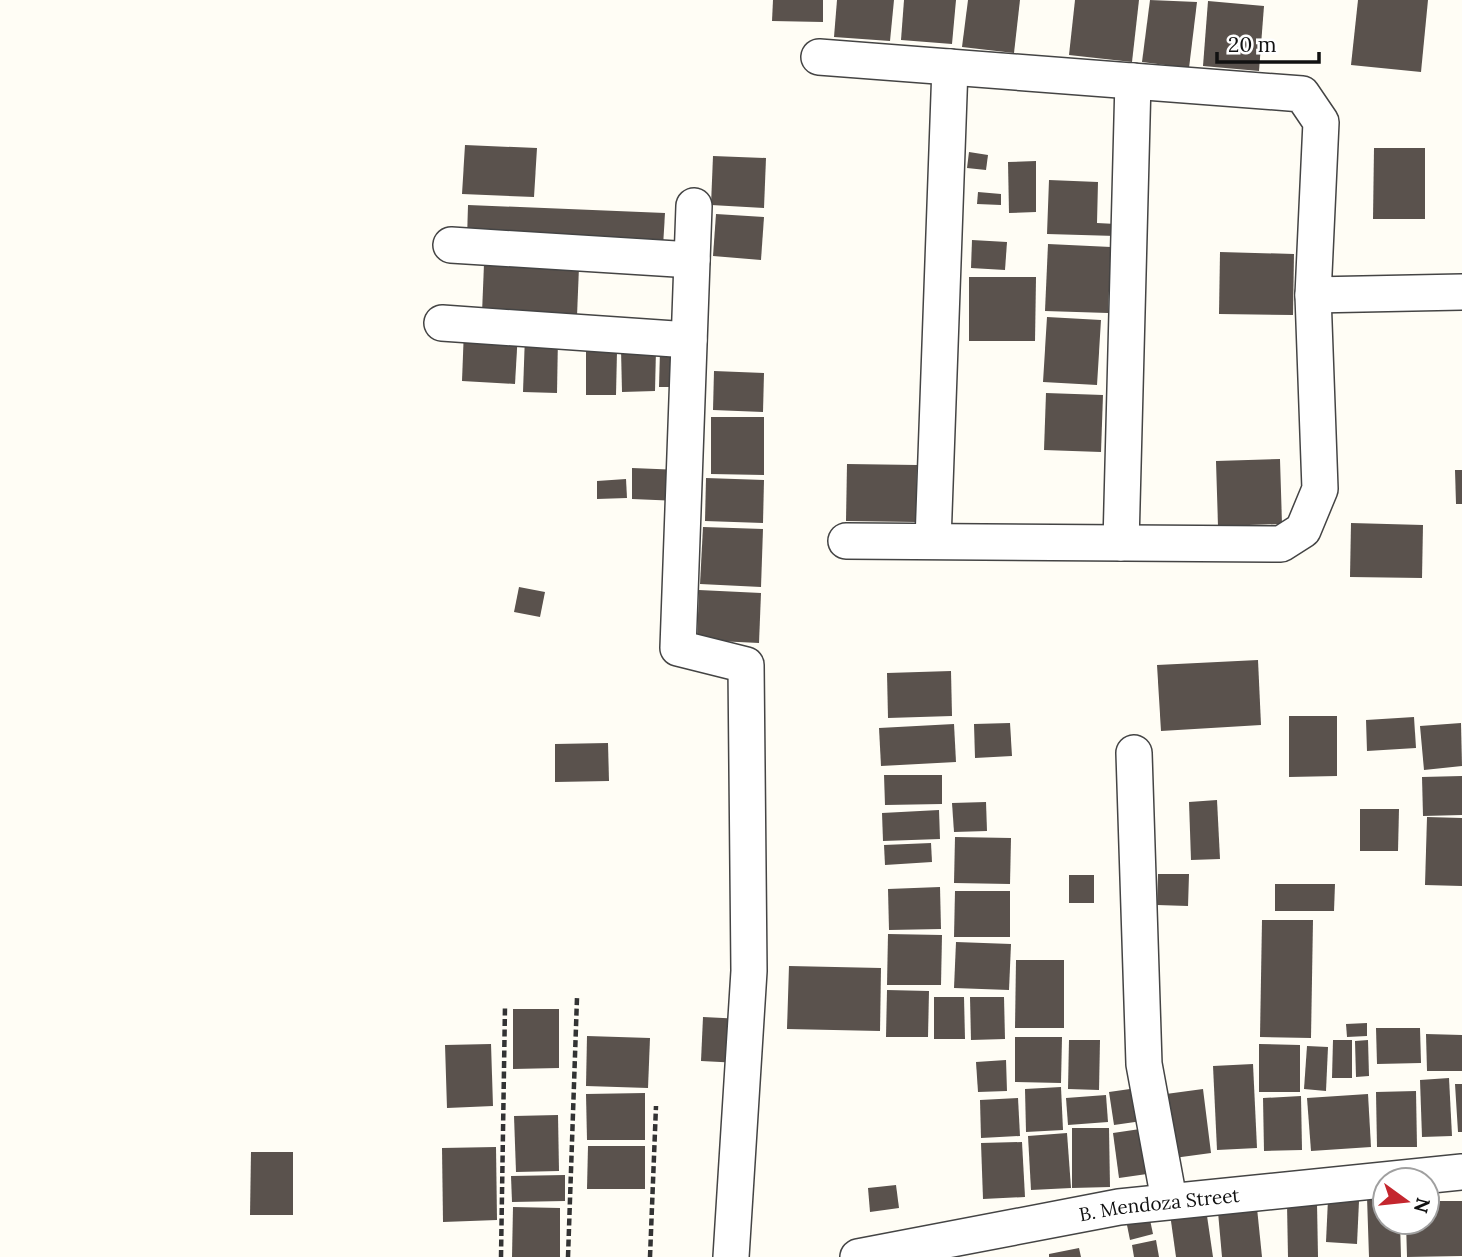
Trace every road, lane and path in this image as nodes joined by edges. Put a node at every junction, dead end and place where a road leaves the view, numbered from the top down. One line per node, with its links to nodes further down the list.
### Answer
1 (820, 57): 2 (street)
2 (950, 67): 3 (street); 12 (street)
3 (1133, 81): 8 (street); 13 (street)
4 (694, 206): 6 (street)
5 (451, 245): 6 (street)
6 (692, 260): 10 (street)
7 (1462, 292): 8 (street)
8 (1313, 295): 13 (street)
9 (442, 323): 10 (street)
10 (689, 340): 23 (street)
11 (846, 541): 12 (street)
12 (933, 541): 13 (street)
13 (1121, 542)
14 (1134, 753): 19 (street)
15 (577, 998): 21 (path)
16 (505, 1006): 20 (path)
17 (656, 1106): 22 (path)
18 (1462, 1172): 19 (street, B. Mendoza Street)
19 (1169, 1200): 24 (street, B. Mendoza Street)
20 (501, 1257)
21 (568, 1257)
22 (650, 1257)
23 (731, 1257)
24 (859, 1257)

